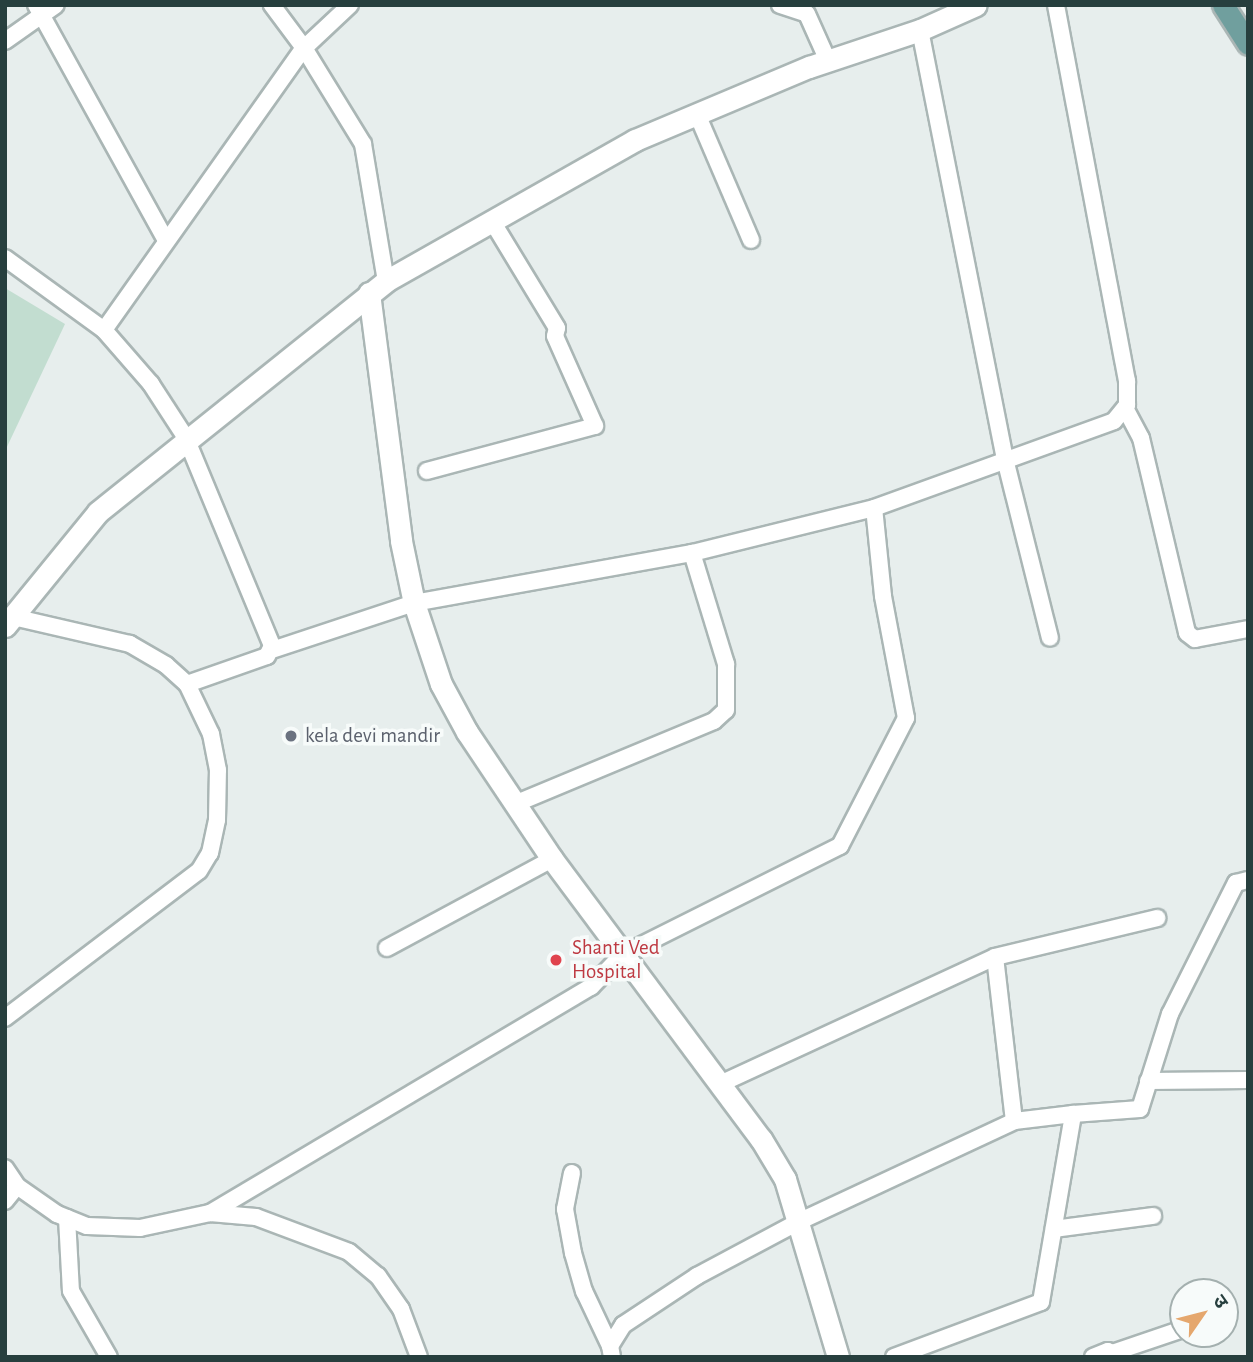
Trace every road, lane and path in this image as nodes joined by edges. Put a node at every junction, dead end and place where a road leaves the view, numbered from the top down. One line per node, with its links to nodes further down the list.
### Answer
1 (56, 5): 8 (street)
2 (272, 5): 12 (street)
3 (350, 5): 12 (street)
4 (780, 5): 13 (street)
5 (976, 5): 9 (street)
6 (1056, 5): 21 (street)
7 (1223, 5): 11 (main road)
8 (39, 11): 10 (street); 16 (street)
9 (920, 30): 13 (street); 23 (street)
10 (5, 41)
11 (1248, 44)
12 (304, 48): 16 (street); 19 (street)
13 (828, 61): 14 (street)
14 (697, 114): 15 (street); 17 (street)
15 (492, 221): 19 (street); 24 (street)
16 (164, 239): 20 (street)
17 (751, 240)
18 (5, 258): 20 (street)
19 (378, 287): 22 (street); 27 (street)
20 (104, 330): 22 (street)
21 (1125, 408): 23 (street); 29 (street)
22 (186, 438): 28 (street); 31 (street)
23 (1006, 463): 25 (street); 30 (street)
24 (427, 471)
25 (874, 508): 26 (street); 38 (street)
26 (692, 553): 27 (street); 33 (street)
27 (414, 603): 31 (street); 33 (street)
28 (9, 621): 32 (street)
29 (1248, 629)
30 (1050, 638)
31 (272, 650): 32 (street)
32 (187, 684): 40 (street)
33 (517, 803): 34 (street)
34 (552, 859): 37 (street); 38 (street)
35 (1248, 880): 42 (street)
36 (1157, 918): 39 (street)
37 (387, 947)
38 (622, 955): 43 (street); 50 (street)
39 (995, 957): 43 (street); 45 (street)
40 (5, 1018)
41 (1248, 1080): 42 (street)
42 (1148, 1081): 44 (street)
43 (720, 1084): 53 (street)
44 (1073, 1114): 45 (street); 54 (street)
45 (1014, 1121): 53 (street)
46 (5, 1167): 48 (street)
47 (572, 1173): 56 (street)
48 (17, 1186): 49 (street); 52 (street)
49 (5, 1201)
50 (210, 1213): 52 (street); 59 (street)
51 (1153, 1216): 54 (street)
52 (67, 1218): 58 (street)
53 (800, 1221): 56 (street); 60 (street)
54 (1054, 1229): 61 (street)
55 (1169, 1334): 57 (street)
56 (611, 1351)
57 (1117, 1354): 62 (street)
58 (109, 1357)
59 (419, 1357)
60 (838, 1357)
61 (894, 1357)
62 (1093, 1357)

